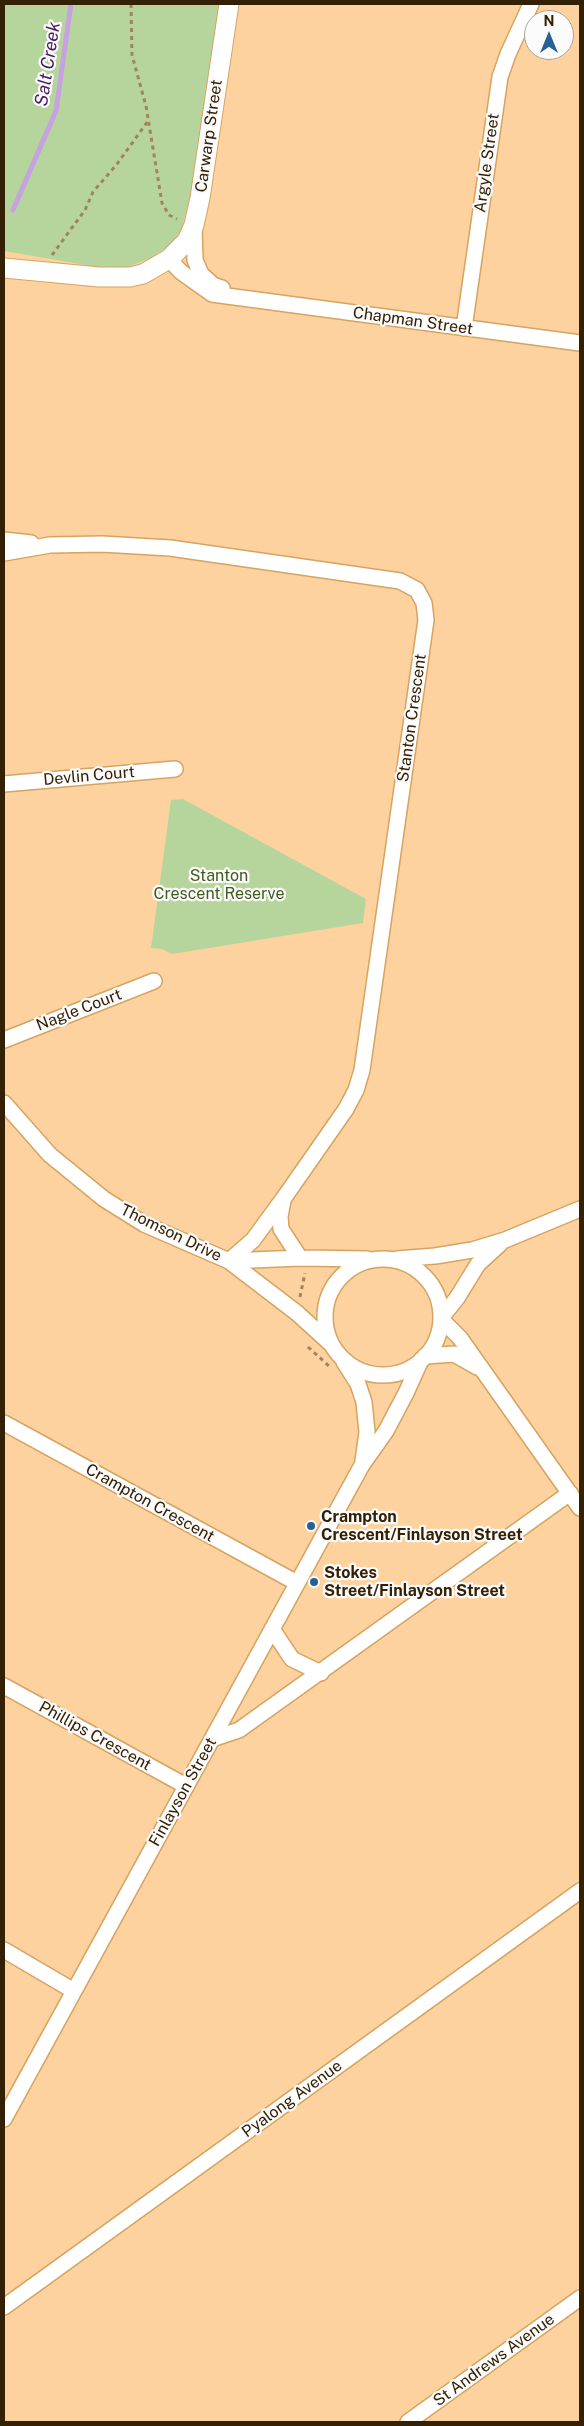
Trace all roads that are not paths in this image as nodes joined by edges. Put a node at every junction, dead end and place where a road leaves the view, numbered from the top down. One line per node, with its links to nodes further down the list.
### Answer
1 (229, 4): 3 (street, Carwarp Street)
2 (531, 4): 9 (street, Argyle Street)
3 (194, 225): 5 (street, Carwarp Street); 8 (street, Chapman Street)
4 (4, 256): 7 (street)
5 (169, 259): 7 (street); 8 (street, Chapman Street)
6 (4, 268): 7 (street)
7 (68, 273)
8 (246, 298): 9 (street, Chapman Street)
9 (464, 328): 10 (street, Chapman Street)
10 (580, 343)
11 (4, 540): 12 (street, Stanton Crescent)
12 (50, 545): 13 (street, Stanton Crescent); 19 (street, Stanton Crescent)
13 (4, 553)
14 (175, 769): 15 (street, Devlin Court)
15 (4, 784)
16 (154, 981): 17 (street, Nagle Court)
17 (4, 1040)
18 (4, 1103): 24 (street, Thomson Drive)
19 (286, 1196): 22 (street, Stanton Crescent); 24 (street, Stanton Crescent)
20 (580, 1209): 21 (street)
21 (505, 1240): 23 (street); 25 (street)
22 (300, 1258): 23 (street, Thomson Drive); 24 (street, Thomson Drive)
23 (384, 1259): 25 (street); 26 (street)
24 (229, 1261): 26 (street, Thomson Drive)
25 (441, 1318): 27 (street); 28 (street)
26 (334, 1348): 27 (street); 30 (street, Finlayson Street)
27 (423, 1358): 28 (street); 30 (street, Finlayson Street)
28 (485, 1375): 31 (street)
29 (4, 1423): 33 (street, Crampton Crescent)
30 (362, 1465): 33 (street, Finlayson Street)
31 (570, 1493): 32 (street); 35 (street)
32 (580, 1508)
33 (297, 1583): 34 (street, Finlayson Street)
34 (272, 1629): 35 (street); 37 (street, Finlayson Street)
35 (321, 1673): 37 (street)
36 (4, 1686): 38 (street, Phillips Crescent)
37 (212, 1739): 38 (street, Finlayson Street)
38 (186, 1786): 41 (street, Finlayson Street)
39 (580, 1891): 44 (street, Pyalong Avenue)
40 (4, 1950): 41 (street)
41 (74, 1990): 42 (street, Finlayson Street)
42 (4, 2119)
43 (580, 2298): 45 (street, St Andrews Avenue)
44 (4, 2307)
45 (408, 2422)

